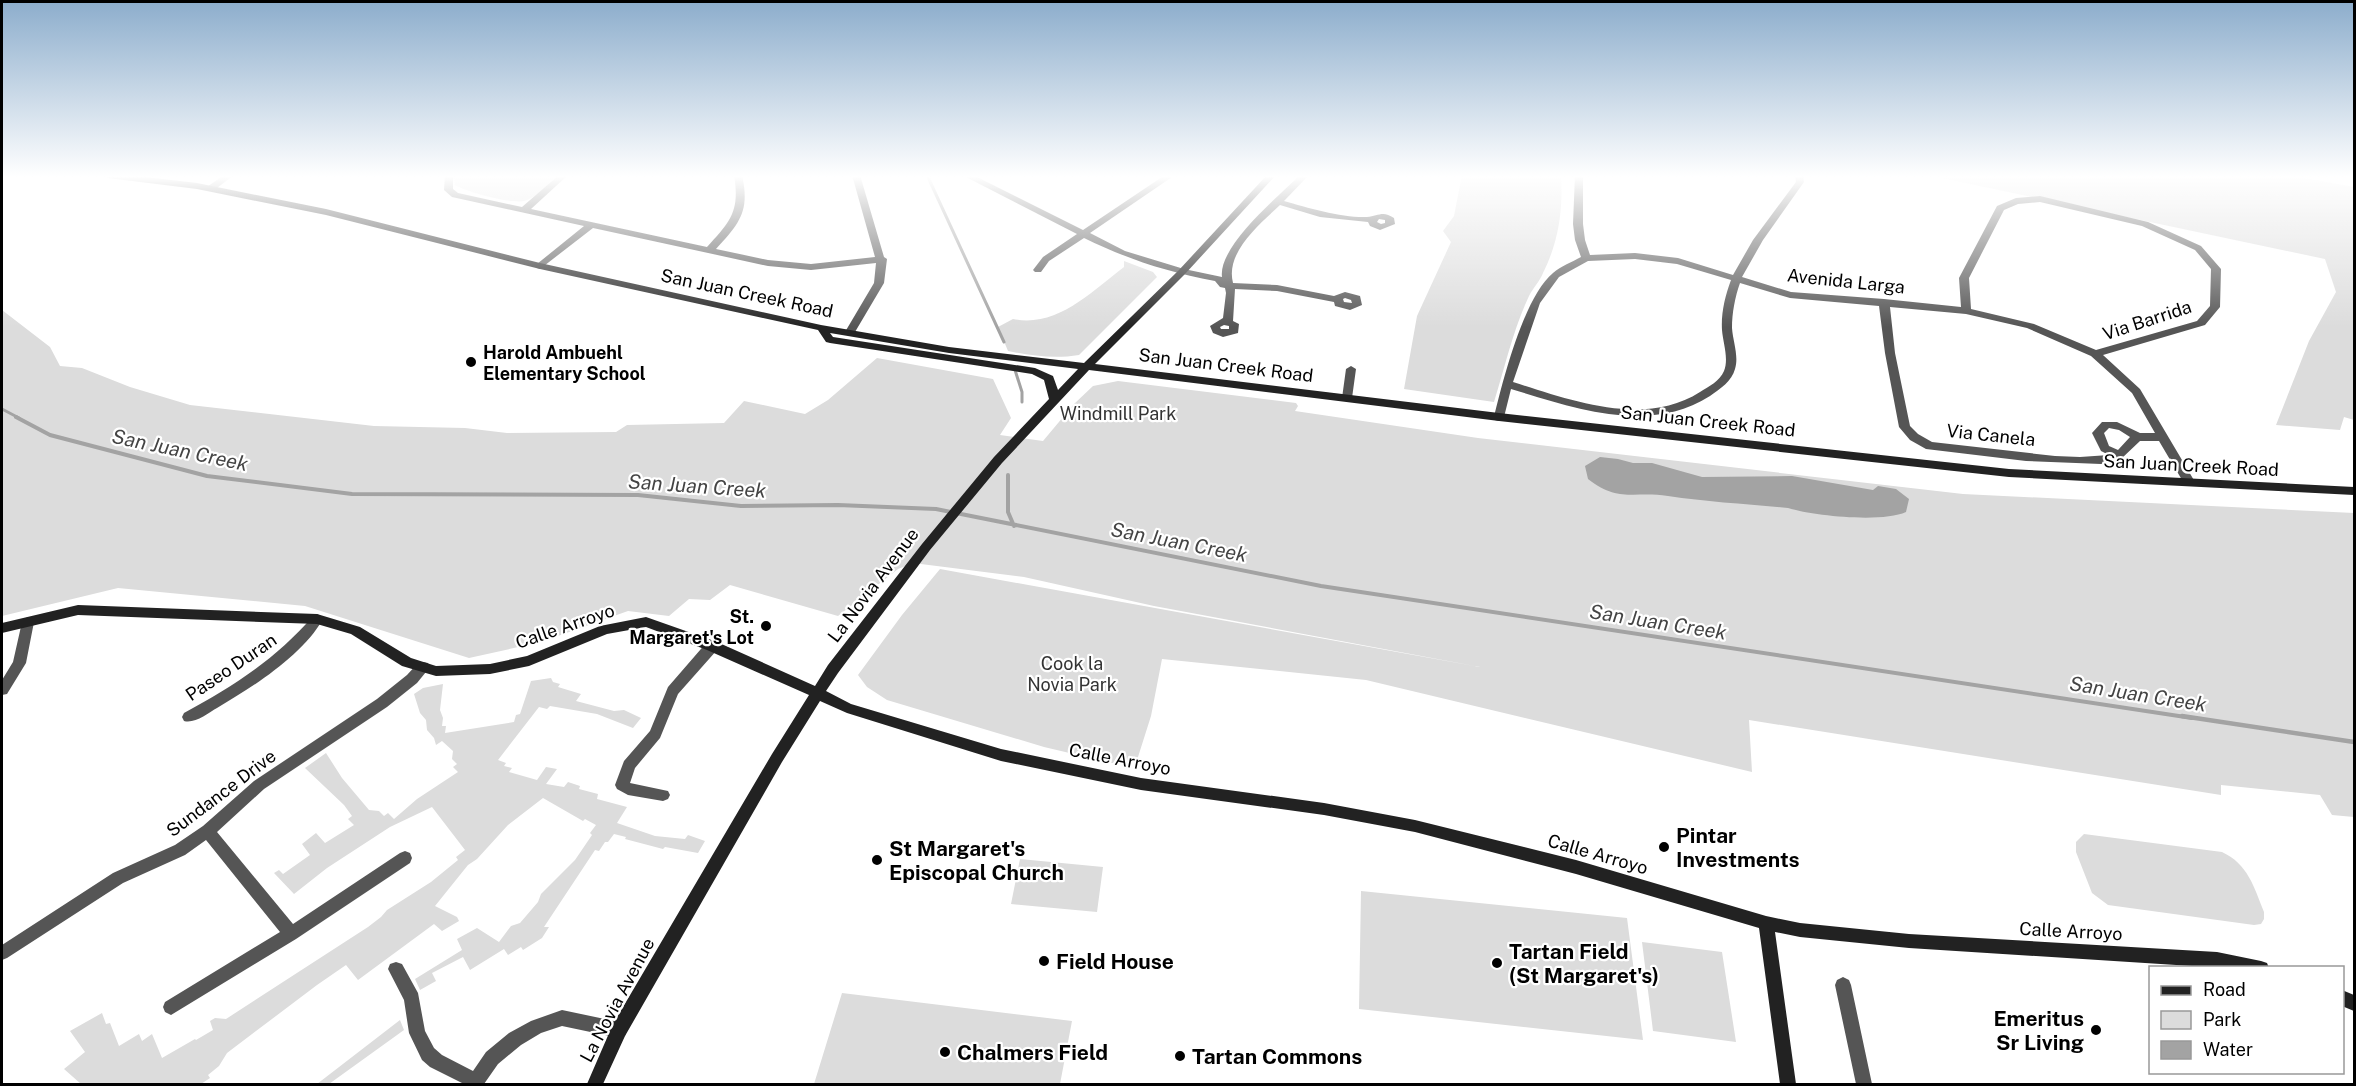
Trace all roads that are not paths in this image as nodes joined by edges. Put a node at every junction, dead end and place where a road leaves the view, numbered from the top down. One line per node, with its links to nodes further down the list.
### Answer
1 (380, 226): 18 (main road, San Juan Creek Road)
2 (590, 226): 18 (street)
3 (594, 226): 15 (street)
4 (731, 226): 15 (street)
5 (872, 226): 17 (street)
6 (1069, 226): 14 (street)
7 (1094, 226): 14 (street)
8 (1225, 226): 20 (main road, La Novia Avenue)
9 (1254, 226): 22 (street)
10 (1579, 226): 16 (street)
11 (1769, 226): 21 (street)
12 (1991, 226): 25 (street, Via Barrida)
13 (2149, 226): 29 (street, Via Barrida)
14 (1083, 233): 19 (street); 20 (street)
15 (710, 250): 17 (street)
16 (1586, 258): 21 (street, Avenida Larga); 32 (street, Avenida Larga)
17 (882, 259): 28 (street)
18 (540, 266): 27 (main road, San Juan Creek Road)
19 (1038, 270)
20 (1182, 272): 22 (street); 30 (main road, La Novia Avenue)
21 (1736, 279): 24 (street, Avenida Larga); 32 (street)
22 (1227, 285): 23 (street); 26 (street)
23 (1337, 300)
24 (1884, 302): 25 (street, Avenida Larga); 38 (street, Via Canela)
25 (1966, 311): 29 (street, Avenida Larga)
26 (1227, 321)
27 (821, 328): 28 (main road, San Juan Creek Road); 34 (main road)
28 (850, 333): 30 (main road, San Juan Creek Road)
29 (2095, 354): 37 (street, Avenida Larga)
30 (1087, 366): 33 (main road, San Juan Creek Road); 34 (main road, La Novia Avenue)
31 (1352, 369): 33 (street)
32 (1507, 384): 35 (street, Avenida Larga)
33 (1347, 398): 35 (main road, San Juan Creek Road)
34 (1055, 400): 47 (main road, La Novia Avenue)
35 (1499, 417): 39 (main road, San Juan Creek Road)
36 (2138, 437): 37 (street); 38 (street); 38 (street)
37 (2163, 437): 39 (street, Avenida Larga)
38 (2118, 455)
39 (2189, 482): 40 (main road, San Juan Creek Road)
40 (2355, 491)
41 (317, 619): 42 (main road, Calle Arroyo); 45 (main road, Calle Arroyo); 48 (street, Paseo Duran)
42 (28, 622): 43 (main road, Calle Arroyo); 46 (street)
43 (2, 628)
44 (712, 646): 45 (main road, Calle Arroyo); 47 (main road, Calle Arroyo); 49 (street)
45 (423, 667): 50 (street, Sundance Drive)
46 (2, 690)
47 (818, 694): 52 (main road, Calle Arroyo); 59 (main road, La Novia Avenue)
48 (189, 717)
49 (663, 795)
50 (208, 831): 53 (street); 54 (street, Sundance Drive)
51 (405, 858): 53 (street)
52 (1766, 923): 55 (main road, Calle Arroyo); 62 (main road)
53 (291, 934): 58 (street)
54 (2, 954)
55 (2251, 966)
56 (396, 969): 60 (street)
57 (1843, 985): 63 (street)
58 (171, 1007)
59 (619, 1030): 60 (street); 61 (main road, La Novia Avenue)
60 (475, 1083)
61 (595, 1084)
62 (1788, 1084)
63 (1864, 1084)

